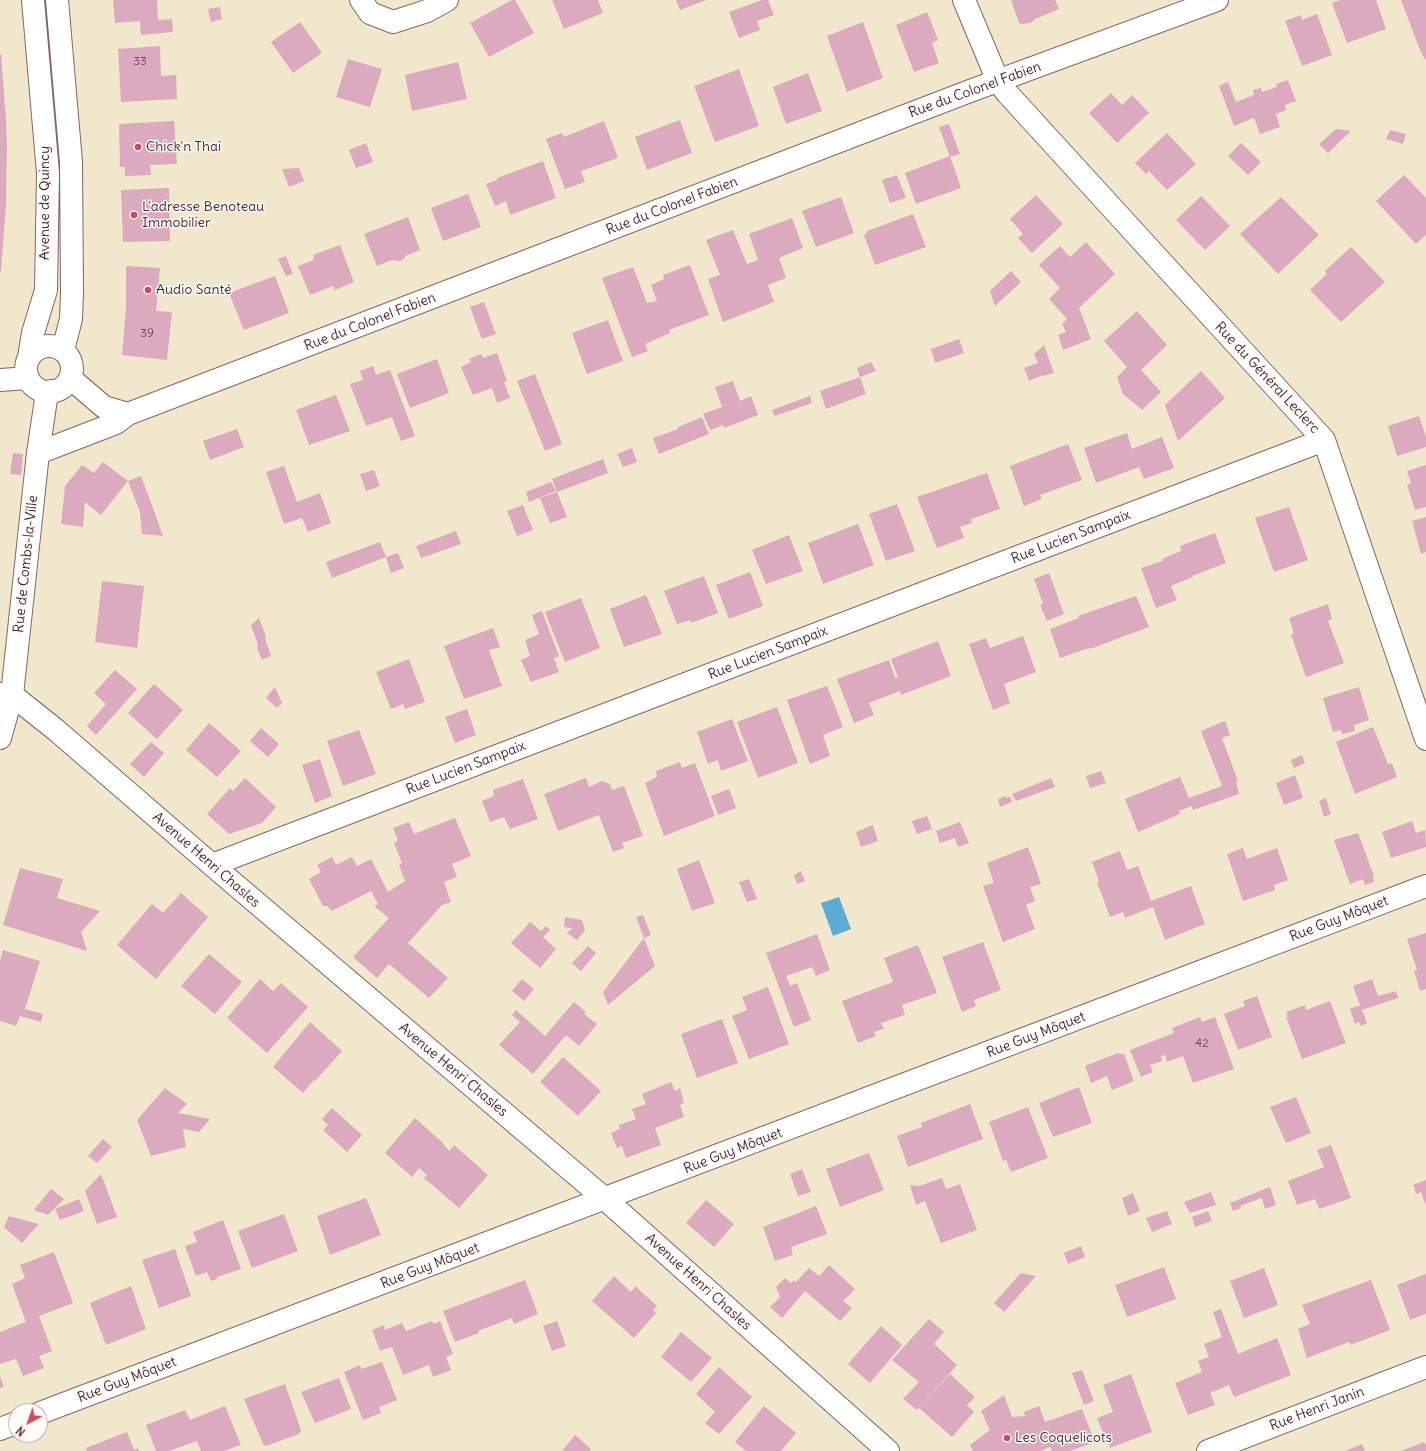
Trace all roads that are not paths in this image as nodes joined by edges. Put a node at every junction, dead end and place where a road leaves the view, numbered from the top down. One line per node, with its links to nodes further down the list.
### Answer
1 (33, 0): 9 (street, Avenue de Quincy)
2 (57, 0): 8 (street, Avenue de Quincy)
3 (361, 0): 4 (street)
4 (447, 0)
5 (964, 0): 7 (street, Rue du Général Leclerc)
6 (1217, 0): 7 (street, Rue du Colonel Fabien)
7 (998, 81): 14 (street, Rue du Colonel Fabien); 15 (street, Rue du Général Leclerc)
8 (62, 350): 9 (street); 11 (street)
9 (29, 356): 10 (street)
10 (28, 378): 12 (street); 13 (street)
11 (70, 378): 13 (street); 14 (street)
12 (0, 380)
13 (52, 391): 16 (street, Rue de Combs-la-Ville)
14 (128, 414): 16 (street, Rue du Colonel Fabien)
15 (1324, 440): 19 (street, Rue du Général Leclerc); 20 (street, Rue Lucien Sampaix)
16 (38, 453): 17 (street, Rue de Combs-la-Ville)
17 (6, 694): 18 (street, Rue de Combs-la-Ville); 20 (street, Avenue Henri Chasles)
18 (0, 738)
19 (1426, 739)
20 (212, 865): 22 (street, Avenue Henri Chasles)
21 (1426, 886): 22 (street, Rue Guy Môquet)
22 (605, 1199): 24 (street, Rue Guy Môquet); 25 (street, Avenue Henri Chasles)
23 (1426, 1367): 26 (street, Rue Henri Janin)
24 (48, 1411)
25 (888, 1451)
26 (1208, 1451)

